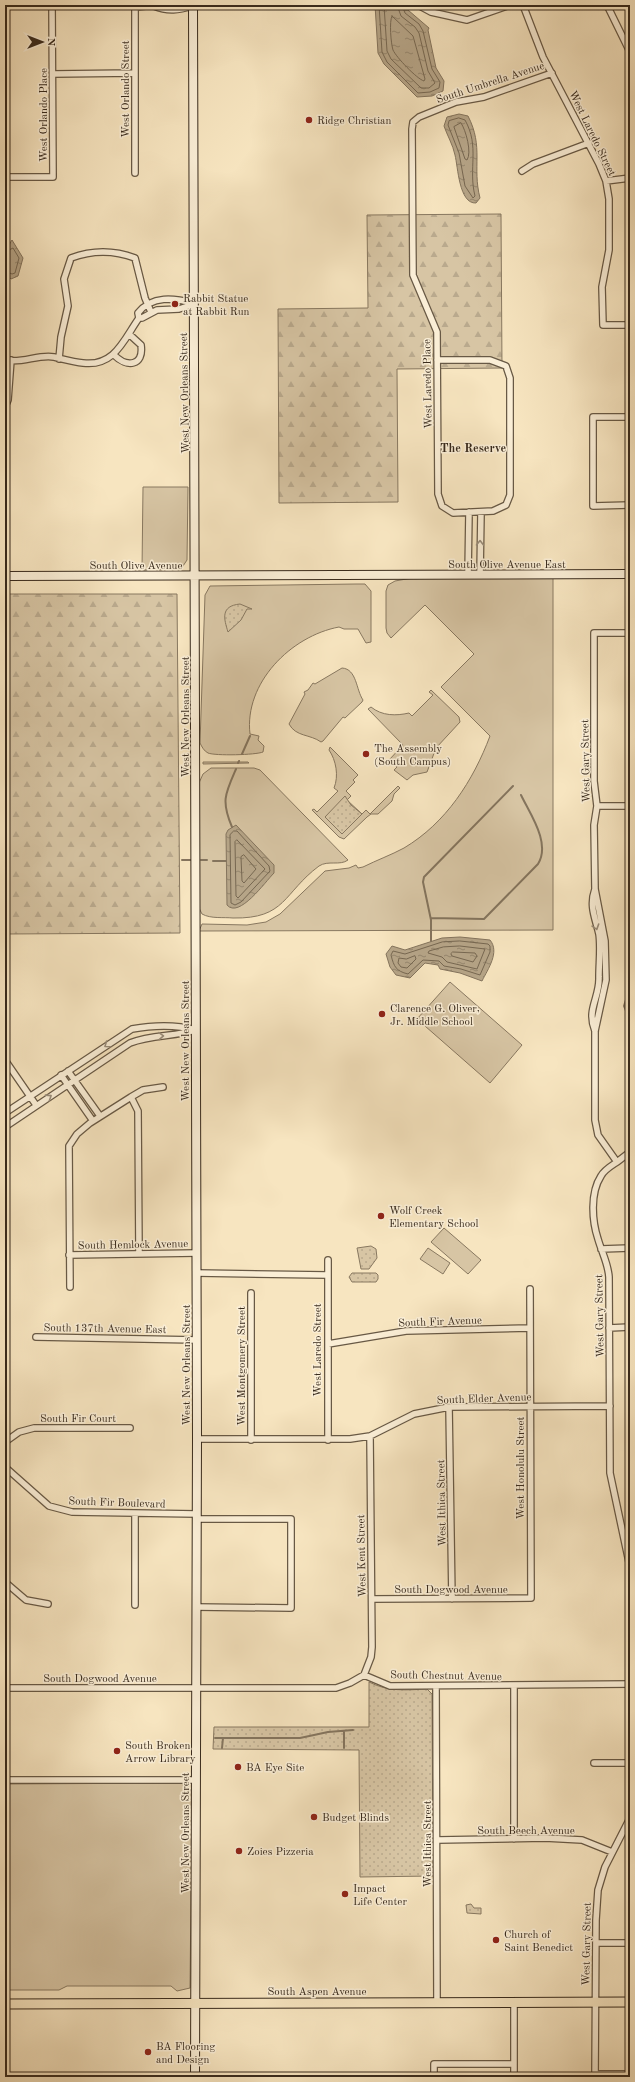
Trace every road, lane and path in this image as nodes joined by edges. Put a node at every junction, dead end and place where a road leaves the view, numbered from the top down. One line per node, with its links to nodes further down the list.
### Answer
1 (52, 5): 12 (street, West Orlando Place)
2 (192, 5): 8 (street); 21 (street, West New Orleans Street)
3 (418, 5): 4 (street)
4 (510, 5)
5 (523, 5): 11 (street, West Laredo Street)
6 (607, 5): 9 (street)
7 (135, 6): 8 (street); 10 (street, West Orlando Street)
8 (155, 6)
9 (630, 52)
10 (135, 73): 12 (street); 16 (street, West Orlando Street)
11 (552, 73): 13 (street, South Umbrella Avenue); 14 (street, West Laredo Street)
12 (53, 74): 17 (street, West Orlando Place)
13 (413, 122): 31 (street, West Laredo Place)
14 (589, 143): 15 (street); 19 (street, West Laredo Street)
15 (522, 171)
16 (135, 173)
17 (5, 177)
18 (630, 178): 19 (street)
19 (606, 181): 26 (street, West Laredo Street)
20 (170, 299): 21 (street); 22 (street); 23 (street)
21 (194, 303): 23 (street); 41 (street, West New Orleans Street)
22 (147, 304): 24 (street); 25 (street); 29 (street)
23 (170, 309): 24 (street)
24 (151, 312): 25 (street)
25 (139, 318): 27 (street)
26 (630, 325)
27 (129, 334): 28 (street); 28 (street)
28 (114, 355): 29 (street)
29 (59, 359): 30 (street)
30 (8, 360): 32 (street)
31 (437, 360): 35 (street, West Laredo Place); 36 (street)
32 (5, 407)
33 (630, 417): 34 (street)
34 (630, 506)
35 (469, 512): 36 (street); 38 (street)
36 (481, 512): 39 (street, one-way to 36)
37 (630, 574): 39 (street, South Olive Avenue East)
38 (468, 575): 39 (street, South Olive Avenue East); 41 (street, South Olive Avenue East)
39 (480, 575)
40 (5, 576): 41 (street, South Olive Avenue)
41 (196, 576): 46 (street, West New Orleans Street)
42 (630, 633): 43 (street, West Gary Street)
43 (597, 806): 44 (street); 64 (street, West Gary Street)
44 (630, 806)
45 (143, 1027): 46 (street); 47 (street); 49 (street, one-way to 49)
46 (196, 1030): 47 (street, one-way to 46); 68 (street, West New Orleans Street)
47 (144, 1037): 51 (street)
48 (5, 1060): 54 (street)
49 (68, 1071): 50 (street); 51 (street)
50 (61, 1075): 52 (street); 54 (street)
51 (75, 1080): 52 (street); 56 (street)
52 (68, 1084): 57 (street); 58 (street, one-way to 52)
53 (163, 1087): 55 (street)
54 (29, 1096): 58 (street); 59 (street)
55 (131, 1098): 60 (street); 67 (street)
56 (88, 1099): 57 (street); 60 (street)
57 (81, 1104): 61 (street)
58 (36, 1105): 62 (street)
59 (5, 1113)
60 (100, 1116): 61 (street)
61 (93, 1121): 69 (street)
62 (5, 1127)
63 (630, 1152): 64 (street)
64 (617, 1162): 66 (street, West Gary Street)
65 (630, 1248): 66 (street)
66 (601, 1249): 78 (street, West Gary Street)
67 (139, 1253): 68 (street, South Hemlock Avenue); 69 (street, South Hemlock Avenue)
68 (197, 1253): 71 (street, West New Orleans Street)
69 (69, 1255): 73 (street)
70 (328, 1260): 72 (street, West Laredo Street)
71 (197, 1273): 72 (street); 80 (street, West New Orleans Street)
72 (327, 1275): 81 (street, West Laredo Street)
73 (70, 1287)
74 (530, 1289): 77 (street, West Honolulu Street)
75 (251, 1293): 88 (street, West Montgomery Street)
76 (630, 1327): 78 (street)
77 (530, 1328): 81 (street, South Fir Avenue); 82 (street, West Honolulu Street)
78 (610, 1328): 83 (street, West Gary Street)
79 (36, 1337): 80 (street, South 137th Avenue East)
80 (197, 1340): 87 (street, West New Orleans Street)
81 (328, 1344): 89 (street, West Laredo Street)
82 (529, 1406): 83 (street, South Elder Avenue); 84 (street, South Elder Avenue); 97 (street, West Honolulu Street)
83 (610, 1406): 94 (street, West Gary Street)
84 (449, 1407): 86 (street, South Elder Avenue); 99 (street, West Ithica Street)
85 (130, 1428): 90 (street, South Fir Court)
86 (370, 1436): 89 (street, South Elder Avenue); 98 (street, West Kent Street)
87 (197, 1439): 88 (street, South Elder Avenue); 93 (street, West New Orleans Street)
88 (251, 1440): 89 (street, South Elder Avenue)
89 (328, 1440)
90 (5, 1442)
91 (5, 1467): 92 (street, South Fir Boulevard)
92 (135, 1514): 93 (street, South Fir Boulevard); 101 (street)
93 (197, 1516): 102 (street, West New Orleans Street); 102 (street, South Fir Boulevard)
94 (627, 1543): 95 (street, West Gary Street)
95 (630, 1567)
96 (5, 1582): 100 (street)
97 (531, 1598): 99 (street, South Dogwood Avenue)
98 (372, 1599): 99 (street, South Dogwood Avenue); 103 (street, West Kent Street)
99 (452, 1599)
100 (48, 1604)
101 (135, 1605)
102 (196, 1607): 107 (street, West New Orleans Street)
103 (364, 1675): 106 (street, South Chestnut Avenue); 107 (street)
104 (630, 1684): 105 (street, South Chestnut Avenue)
105 (514, 1685): 106 (street, South Chestnut Avenue); 114 (street)
106 (436, 1686): 115 (street, West Ithica Street)
107 (196, 1687): 108 (street, South Dogwood Avenue); 112 (street, West New Orleans Street)
108 (5, 1688)
109 (594, 1763): 110 (street)
110 (630, 1763)
111 (5, 1780): 112 (street)
112 (196, 1780): 123 (street, West New Orleans Street)
113 (630, 1818): 116 (street, West Gary Street)
114 (514, 1839): 115 (street, South Beech Avenue); 116 (street, South Beech Avenue)
115 (438, 1840): 119 (street, West Ithica Street)
116 (612, 1852): 117 (street, West Gary Street)
117 (596, 1943): 118 (street); 121 (street, West Gary Street)
118 (630, 1943)
119 (437, 2002): 120 (main road, South Aspen Avenue); 123 (main road, South Aspen Avenue)
120 (514, 2002): 121 (main road, South Aspen Avenue); 125 (street)
121 (596, 2002): 122 (main road, South Aspen Avenue); 127 (street, West Gary Street)
122 (630, 2002)
123 (196, 2003): 124 (main road, South Aspen Avenue); 128 (street, West New Orleans Street)
124 (5, 2004)
125 (514, 2064): 129 (street); 130 (street)
126 (630, 2074): 127 (street)
127 (595, 2076)
128 (195, 2077)
129 (434, 2077)
130 (514, 2077)

